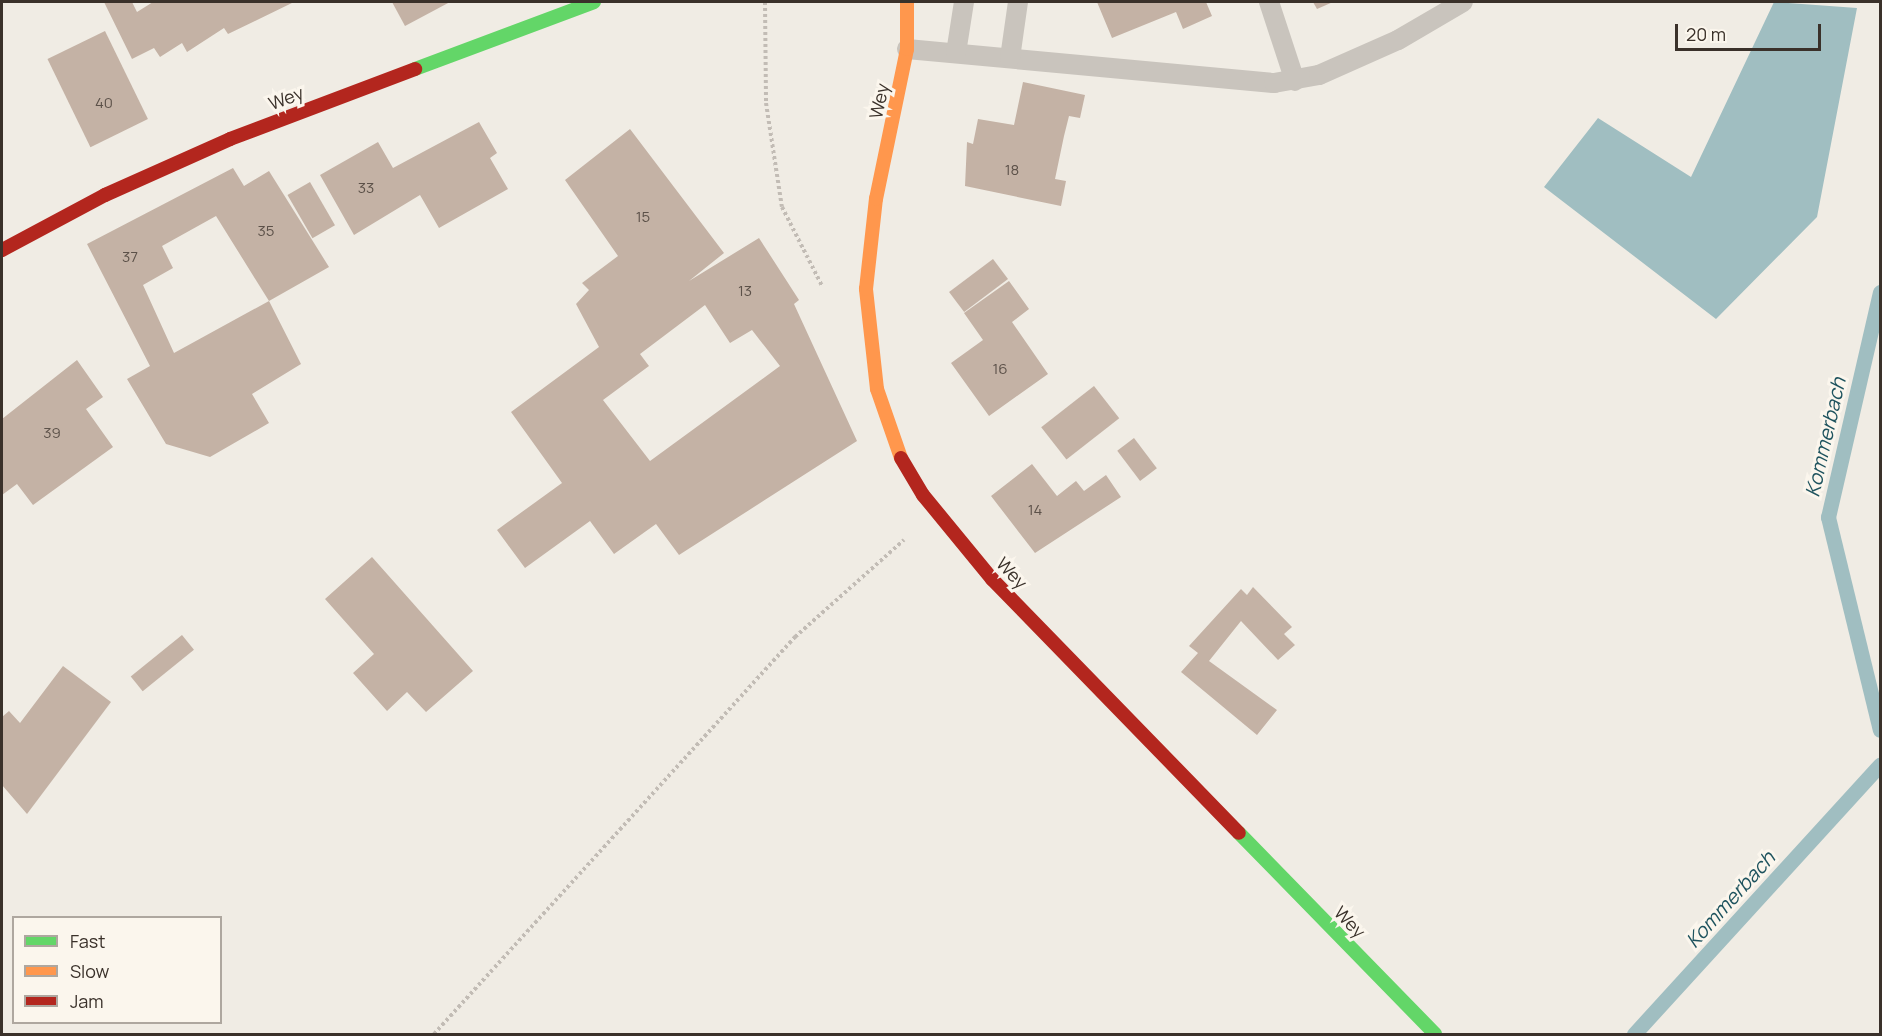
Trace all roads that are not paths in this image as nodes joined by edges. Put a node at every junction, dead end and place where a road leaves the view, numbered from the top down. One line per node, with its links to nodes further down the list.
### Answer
1 (594, 2): 11 (main road, Wey)
2 (907, 2): 7 (main road, Wey)
3 (964, 2): 8 (lane)
4 (1018, 2): 9 (lane)
5 (1269, 2): 10 (lane)
6 (1463, 2): 10 (lane)
7 (907, 49): 8 (lane); 12 (main road, Wey)
8 (956, 53): 9 (lane)
9 (1010, 58): 10 (lane)
10 (1295, 81)
11 (2, 250)
12 (1435, 1035)

